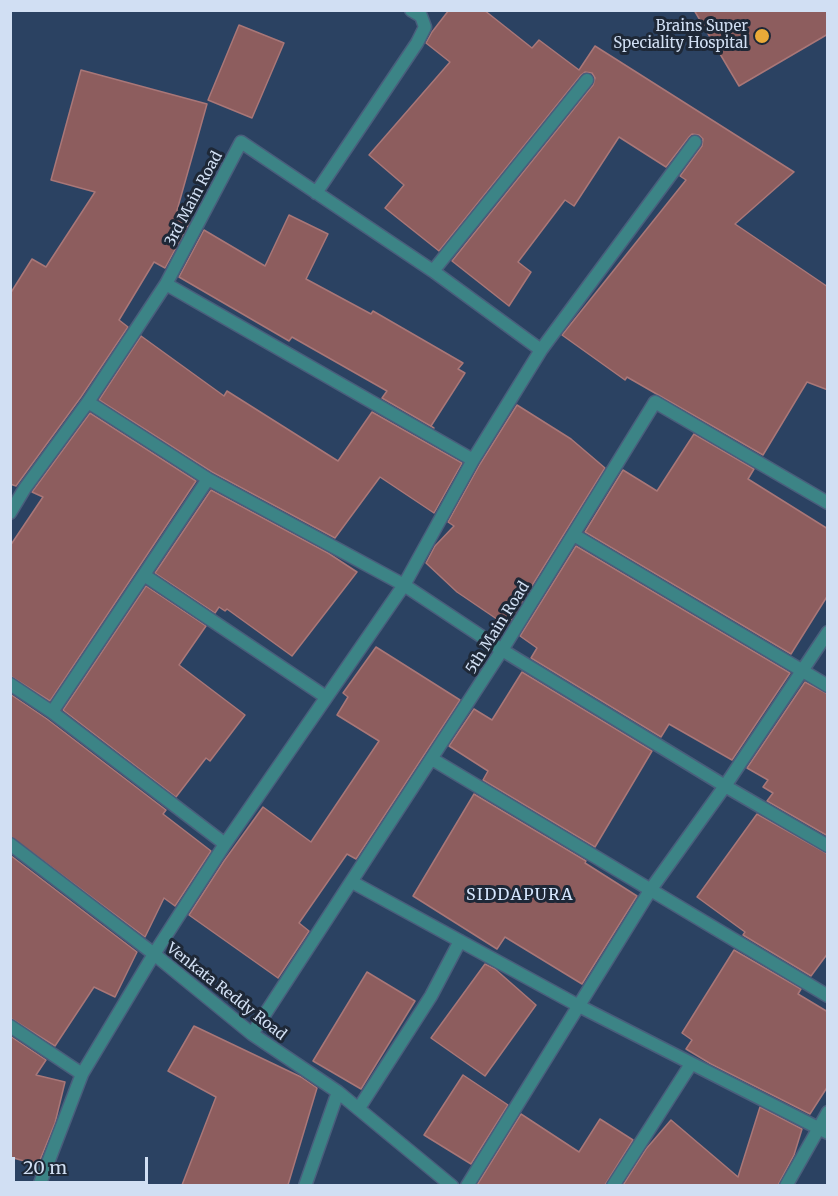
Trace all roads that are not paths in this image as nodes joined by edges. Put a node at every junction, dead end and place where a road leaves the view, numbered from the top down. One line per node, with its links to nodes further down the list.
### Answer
1 (411, 10): 4 (street)
2 (587, 80): 5 (street)
3 (695, 142): 7 (street)
4 (315, 193): 5 (street, 3rd Main Road); 6 (street, 3rd Main Road)
5 (433, 271): 7 (street, 3rd Main Road)
6 (166, 284): 8 (street, 3rd Main Road); 9 (street)
7 (541, 350): 9 (street)
8 (88, 402): 10 (street); 12 (street, 3rd Main Road)
9 (473, 460): 15 (street)
10 (208, 480): 14 (street); 15 (street)
11 (828, 503): 13 (street, 5th Main Road)
12 (10, 513)
13 (573, 535): 17 (street, 5th Main Road); 18 (street)
14 (144, 575): 21 (street); 22 (street)
15 (405, 585): 17 (street); 21 (street)
16 (828, 632): 18 (street)
17 (502, 650): 23 (street, 5th Main Road); 24 (street)
18 (800, 671): 20 (street); 24 (street)
19 (10, 684): 22 (street)
20 (828, 686)
21 (326, 697): 26 (street)
22 (52, 712): 26 (street)
23 (432, 759): 28 (street, 5th Main Road); 29 (street)
24 (725, 786): 27 (street); 29 (street)
25 (10, 844): 31 (street, Venkata Reddy Road)
26 (225, 844): 31 (street)
27 (828, 846)
28 (352, 882): 30 (street); 35 (street, 5th Main Road)
29 (651, 889): 32 (street); 33 (street)
30 (460, 941): 33 (street); 39 (street)
31 (154, 954): 35 (street, Venkata Reddy Road); 37 (street)
32 (828, 996)
33 (579, 1006): 36 (street); 45 (street)
34 (10, 1026): 37 (street)
35 (252, 1034): 38 (street, Venkata Reddy Road)
36 (691, 1064): 41 (street); 46 (street)
37 (82, 1074): 42 (street)
38 (339, 1092): 39 (street, Venkata Reddy Road); 43 (street)
39 (358, 1108): 44 (street, Venkata Reddy Road)
40 (828, 1112): 41 (street)
41 (822, 1131): 47 (street)
42 (39, 1185)
43 (305, 1185)
44 (452, 1185)
45 (467, 1185)
46 (613, 1185)
47 (786, 1185)

